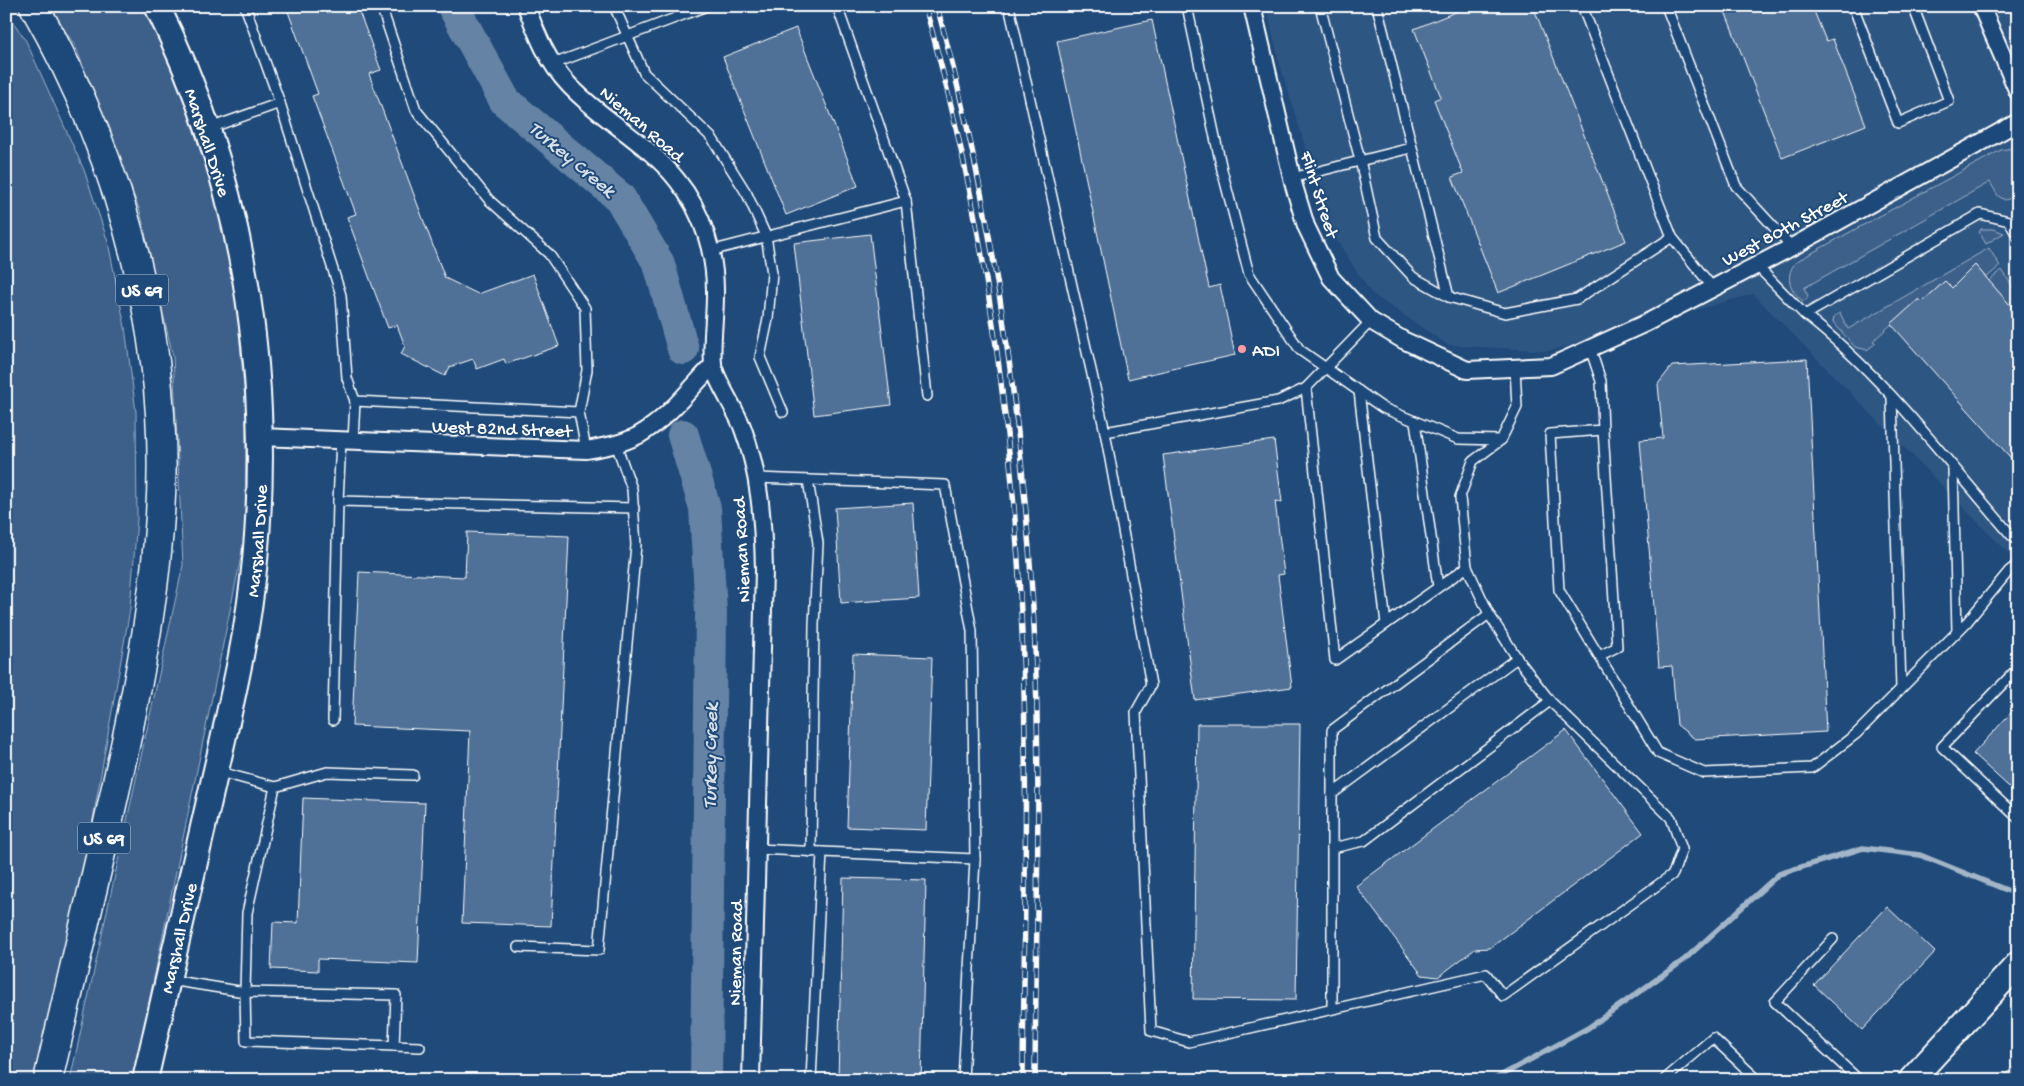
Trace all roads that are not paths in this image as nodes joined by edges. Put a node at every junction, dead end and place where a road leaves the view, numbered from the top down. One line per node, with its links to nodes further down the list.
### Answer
1 (34, 6): 96 (highway, US 69)
2 (156, 6): 24 (street, Marshall Drive)
3 (245, 6): 22 (lane)
4 (381, 6): 49 (lane)
5 (526, 6): 20 (street, Nieman Road)
6 (614, 6): 19 (lane)
7 (707, 6): 19 (lane)
8 (837, 6): 28 (lane)
9 (1009, 6): 53 (lane)
10 (1187, 6): 42 (lane)
11 (1252, 6): 27 (street, Flint Street)
12 (1320, 6): 26 (lane)
13 (1377, 6): 25 (lane)
14 (1582, 6): 31 (lane)
15 (1666, 6): 32 (lane)
16 (1853, 6): 17 (lane)
17 (1912, 6)
18 (1981, 6): 21 (street)
19 (626, 37): 20 (lane); 29 (lane)
20 (553, 64): 33 (street, Nieman Road)
21 (2018, 92)
22 (280, 103): 24 (lane); 48 (lane)
23 (2018, 122): 32 (street, West 80th Street)
24 (207, 129): 54 (street, Marshall Drive)
25 (1411, 148): 26 (lane); 36 (lane)
26 (1360, 160): 27 (lane); 36 (lane)
27 (1292, 178): 38 (street, Flint Street)
28 (906, 201): 29 (lane); 46 (lane)
29 (766, 236): 33 (lane); 50 (lane)
30 (2018, 236): 37 (lane)
31 (1672, 237): 35 (lane); 36 (lane)
32 (1792, 246): 34 (street, West 80th Street)
33 (710, 250): 41 (street, Nieman Road)
34 (1756, 265): 35 (street, West 80th Street); 37 (lane)
35 (1713, 288): 39 (street, West 80th Street)
36 (1449, 297)
37 (1805, 315): 47 (lane)
38 (1371, 321): 42 (lane); 43 (street, Flint Street)
39 (1590, 348): 40 (street, West 80th Street); 52 (lane)
40 (1566, 360): 43 (street, Flint Street)
41 (713, 365): 57 (street, West 82nd Street); 60 (street, Nieman Road)
42 (1326, 368): 44 (lane); 45 (lane)
43 (1515, 368): 56 (lane)
44 (1306, 388): 53 (lane); 69 (lane)
45 (1359, 391): 51 (lane); 69 (lane)
46 (927, 396)
47 (1892, 398): 59 (lane); 74 (lane)
48 (355, 401): 49 (lane); 55 (lane)
49 (578, 412): 58 (lane)
50 (782, 412)
51 (1415, 421): 56 (lane); 67 (lane)
52 (1603, 430): 71 (lane); 71 (lane)
53 (1105, 432): 92 (lane)
54 (260, 437): 55 (street, West 82nd Street); 77 (street, Marshall Drive)
55 (347, 440): 58 (street, West 82nd Street); 62 (lane)
56 (1501, 440): 66 (lane)
57 (616, 444): 58 (street, West 82nd Street); 63 (lane)
58 (586, 450)
59 (1953, 468): 64 (lane); 70 (lane)
60 (756, 478): 61 (lane); 83 (street, Nieman Road)
61 (808, 480): 84 (lane); 86 (lane)
62 (338, 501): 63 (lane); 76 (lane)
63 (634, 508): 88 (lane)
64 (2018, 538)
65 (2018, 564): 70 (lane)
66 (1467, 567): 67 (lane); 68 (lane)
67 (1438, 587): 69 (lane)
68 (1489, 614): 72 (lane); 80 (lane)
69 (1386, 624)
70 (1957, 632): 74 (lane)
71 (1599, 656): 74 (lane)
72 (1517, 658): 75 (lane); 80 (lane)
73 (2018, 668): 81 (lane)
74 (1901, 688)
75 (1550, 701): 82 (lane); 92 (lane)
76 (333, 720)
77 (216, 771): 79 (lane); 90 (street, Marshall Drive)
78 (413, 775): 79 (lane)
79 (275, 787): 91 (lane)
80 (1332, 794): 82 (lane)
81 (2018, 818)
82 (1332, 848): 92 (lane)
83 (757, 849): 84 (lane); 98 (street, Nieman Road)
84 (811, 852): 85 (lane)
85 (822, 852): 86 (lane); 99 (lane)
86 (975, 859): 100 (lane)
87 (1833, 939): 103 (lane)
88 (518, 947)
89 (2018, 964): 95 (street)
90 (168, 980): 91 (lane); 97 (street, Marshall Drive)
91 (245, 992): 93 (lane); 93 (lane)
92 (1332, 1009)
93 (394, 1046): 94 (lane)
94 (420, 1047)
95 (1914, 1079)
96 (48, 1080)
97 (145, 1080)
98 (752, 1080)
99 (811, 1080)
100 (963, 1080)
101 (1664, 1080): 102 (lane)
102 (1758, 1080)
103 (1859, 1080)

